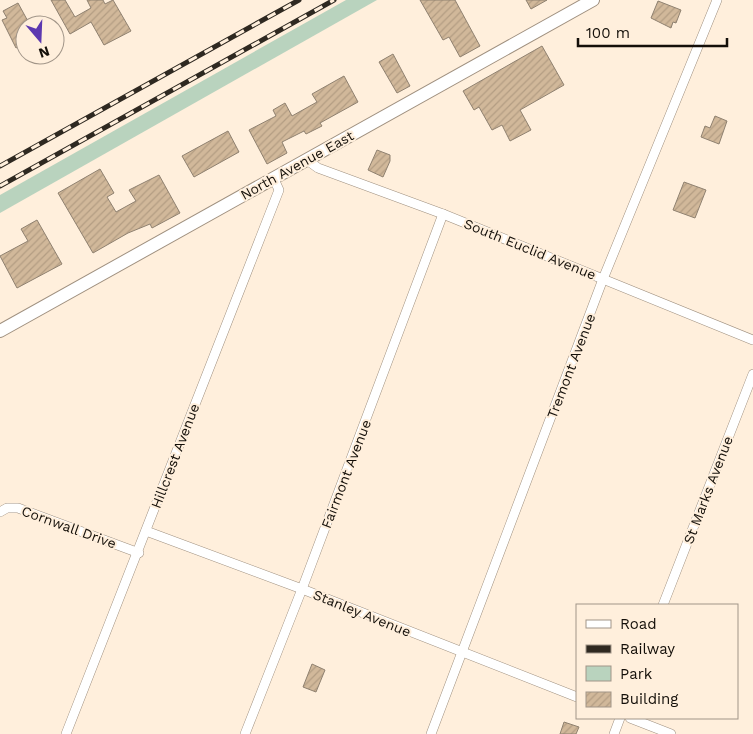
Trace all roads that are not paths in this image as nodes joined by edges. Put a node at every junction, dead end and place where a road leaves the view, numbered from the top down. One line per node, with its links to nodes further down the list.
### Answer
1 (594, 0): 3 (main road, North Avenue East)
2 (716, 0): 6 (street, Tremont Avenue)
3 (307, 160): 4 (main road, North Avenue East); 5 (street, South Euclid Avenue)
4 (274, 179): 7 (main road, North Avenue East); 11 (street, Hillcrest Avenue)
5 (443, 214): 6 (street, South Euclid Avenue); 13 (street, Fairmont Avenue)
6 (603, 279): 8 (street, South Euclid Avenue); 15 (street, Tremont Avenue)
7 (0, 331)
8 (753, 340)
9 (753, 374): 14 (street, St Marks Avenue)
10 (0, 512): 12 (street, Cornwall Drive)
11 (146, 531): 12 (street, Hillcrest Avenue); 13 (street, Stanley Avenue)
12 (139, 553): 19 (street, Hillcrest Avenue)
13 (302, 589): 15 (street, Stanley Avenue); 20 (street, Fairmont Avenue)
14 (663, 604)
15 (462, 653): 16 (street, Stanley Avenue); 21 (street, Tremont Avenue)
16 (576, 697)
17 (620, 719): 22 (street)
18 (633, 719): 23 (street)
19 (66, 734)
20 (245, 734)
21 (431, 734)
22 (614, 734)
23 (671, 734)

